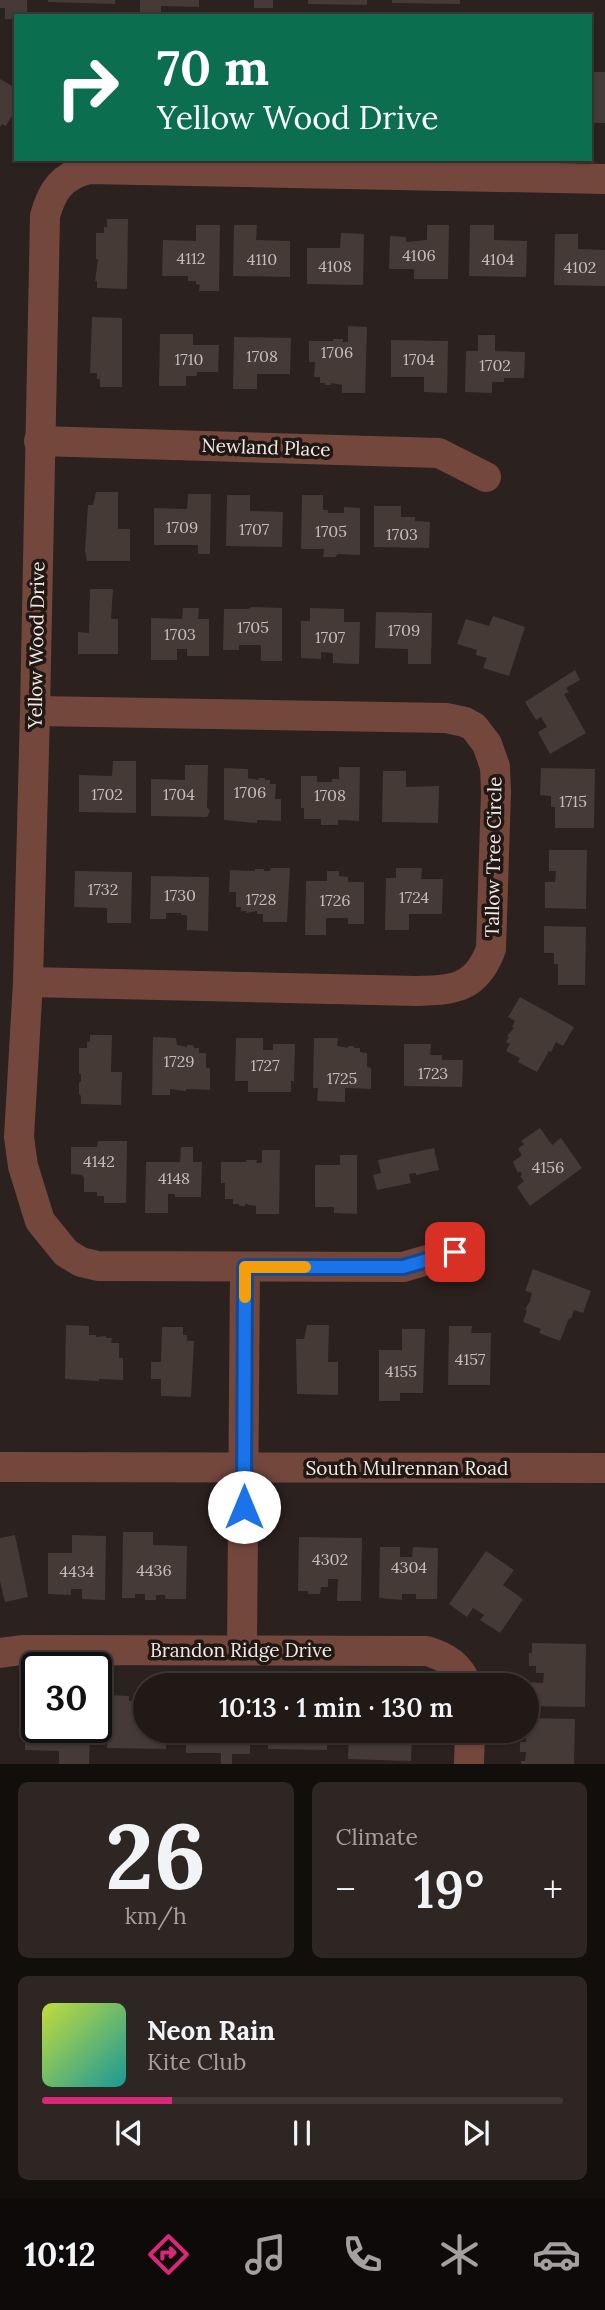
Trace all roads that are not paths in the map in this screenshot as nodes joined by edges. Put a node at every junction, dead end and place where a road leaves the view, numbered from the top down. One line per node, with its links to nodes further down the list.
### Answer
1 (605, 180): 2 (street, Yellow Wood Drive)
2 (39, 440): 3 (street, Newland Place); 4 (street, Yellow Wood Drive)
3 (486, 477)
4 (36, 711): 5 (street, Yellow Wood Drive); 5 (street, Tallow Tree Circle)
5 (28, 982): 7 (street, Yellow Wood Drive)
6 (455, 1252): 7 (street, Yellow Wood Drive)
7 (245, 1267): 9 (street)
8 (0, 1467): 9 (street, South Mulrennan Road)
9 (244, 1468): 10 (street, South Mulrennan Road); 11 (street)
10 (605, 1468)
11 (242, 1650): 12 (street, Brandon Ridge Drive); 13 (street, Brandon Ridge Drive)
12 (0, 1653)
13 (461, 1673)
14 (470, 1743): 15 (street)
15 (469, 1764)

